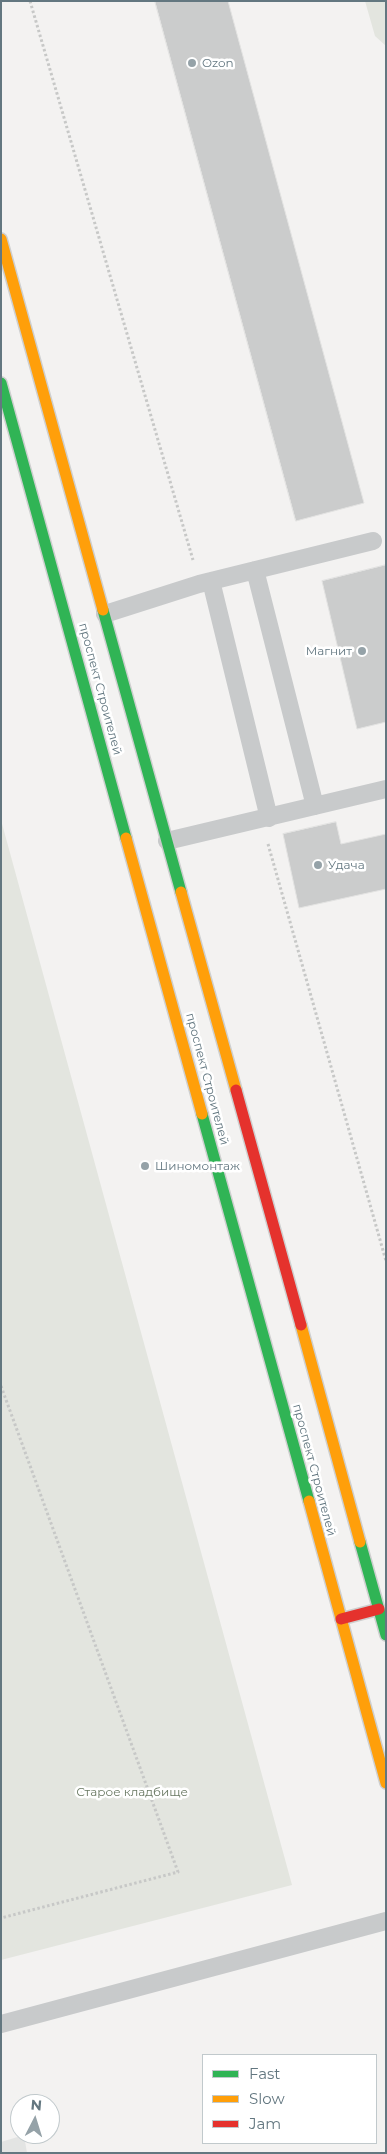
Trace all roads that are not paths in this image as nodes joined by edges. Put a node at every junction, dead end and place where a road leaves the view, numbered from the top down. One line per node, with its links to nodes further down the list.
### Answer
1 (1, 239): 6 (main road, проспект Строителей)
2 (1, 383): 12 (main road, проспект Строителей)
3 (373, 541): 4 (lane)
4 (255, 570): 5 (lane); 8 (lane)
5 (210, 581): 6 (lane); 9 (lane)
6 (105, 614): 10 (main road, проспект Строителей)
7 (386, 789): 8 (lane)
8 (315, 806): 9 (lane)
9 (269, 818): 10 (lane)
10 (167, 841): 11 (main road, проспект Строителей)
11 (379, 1609): 12 (main road); 13 (main road, проспект Строителей)
12 (341, 1619): 14 (main road, проспект Строителей)
13 (386, 1635)
14 (386, 1783)
15 (386, 1921): 16 (lane)
16 (1, 2024)

